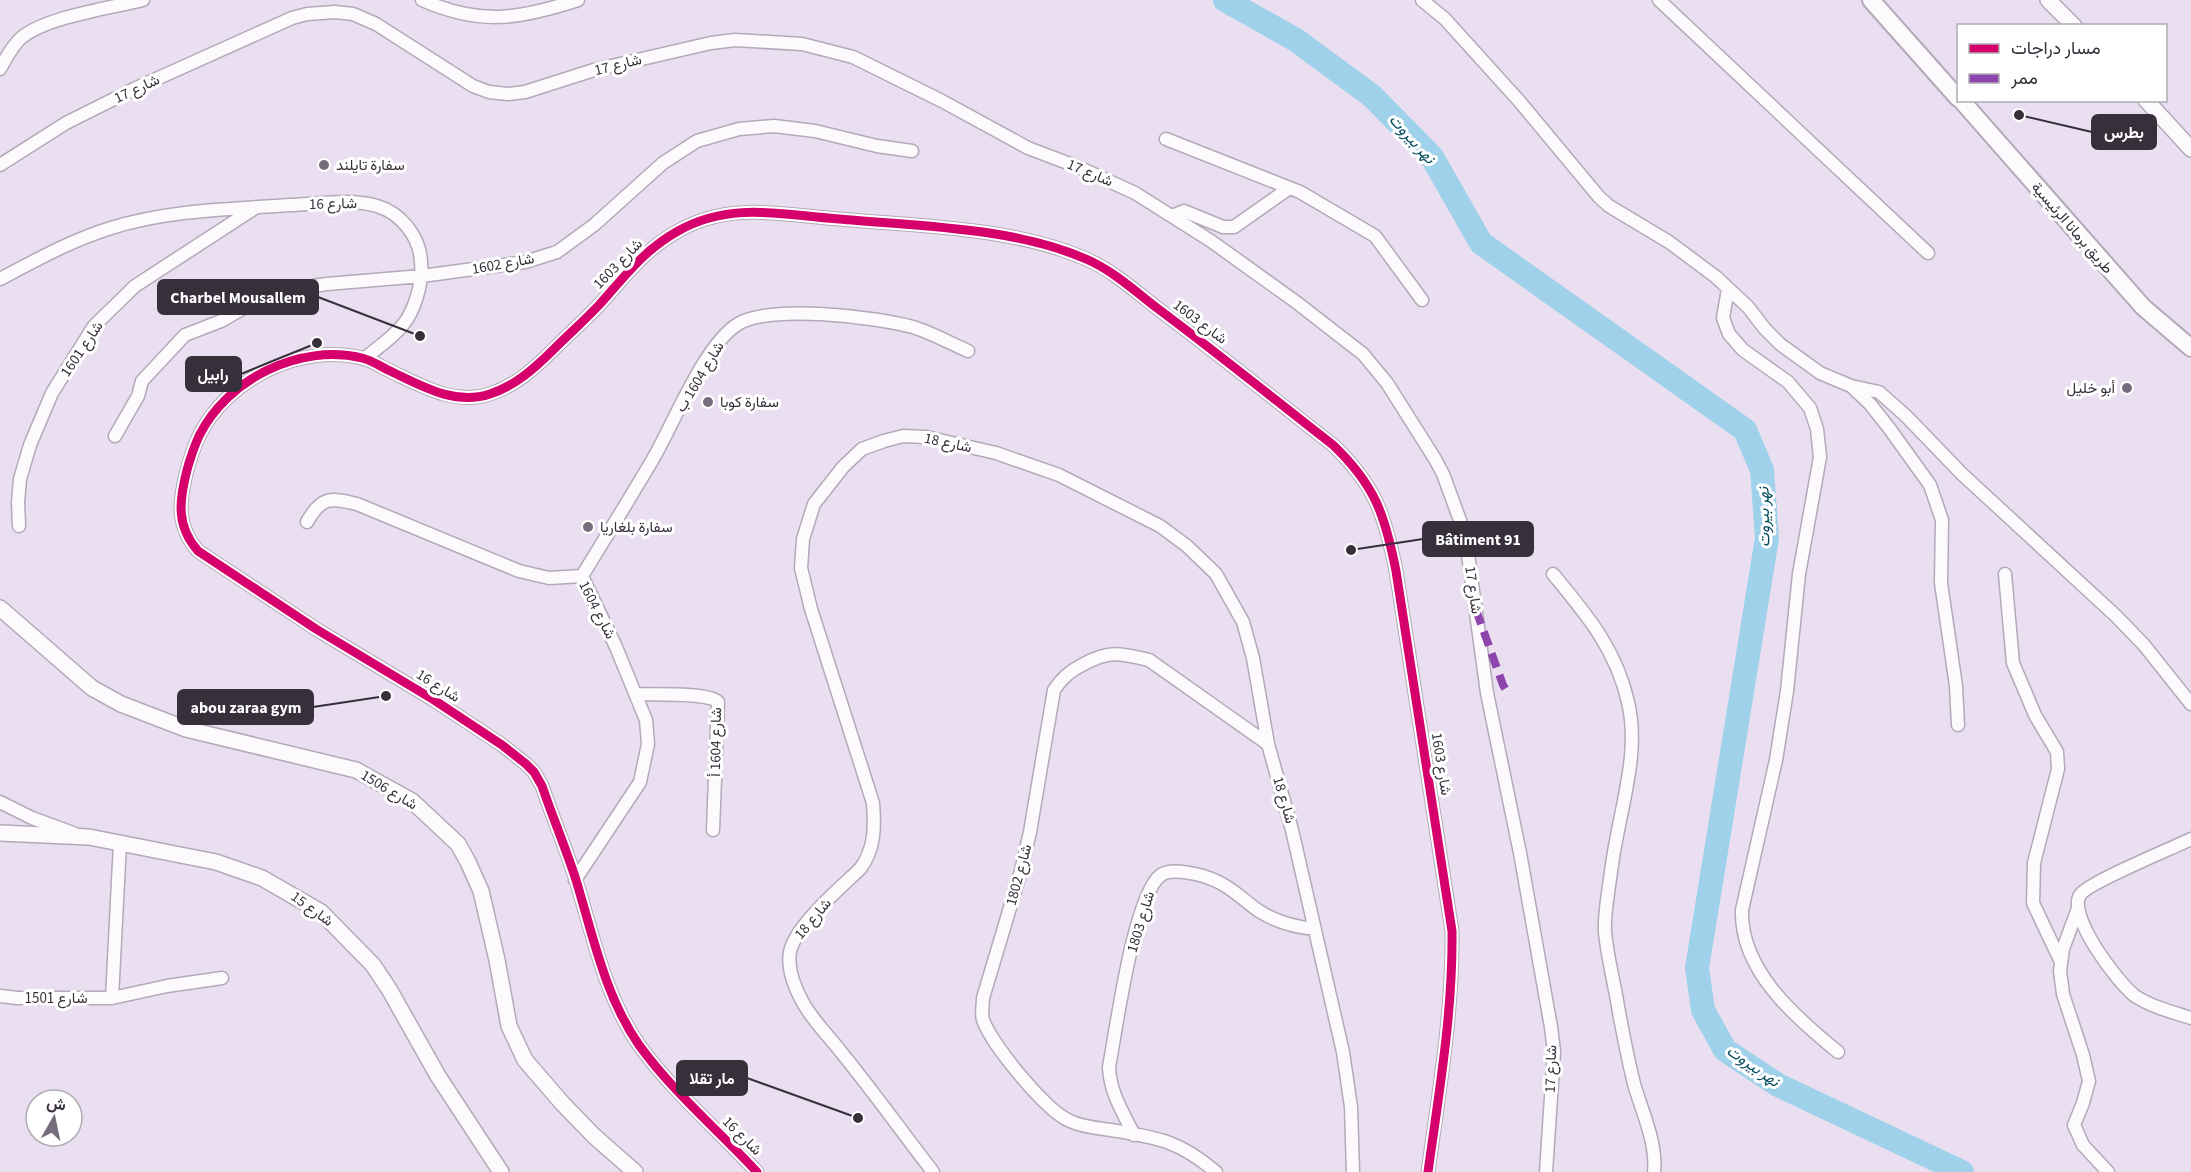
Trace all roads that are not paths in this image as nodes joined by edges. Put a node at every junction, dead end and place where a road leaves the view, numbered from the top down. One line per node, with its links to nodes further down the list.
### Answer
1 (143, 0): 9 (street)
2 (422, 0): 3 (street)
3 (578, 0)
4 (1422, 0): 23 (street)
5 (1659, 0): 20 (street)
6 (2048, 0): 8 (street)
7 (1869, 1): 10 (main road, طريق برمانا الرئيسية)
8 (2072, 24)
9 (0, 69)
10 (1957, 96)
11 (1963, 102): 25 (main road, طريق برمانا الرئيسية)
12 (2148, 102): 14 (street)
13 (1166, 139): 17 (street)
14 (2191, 149)
15 (912, 152): 21 (street, شارع 1602)
16 (0, 165): 19 (street, شارع 17)
17 (1288, 189): 19 (street); 24 (street)
18 (257, 207): 21 (street, شارع 16); 22 (street, شارع 16); 31 (street, شارع 1601)
19 (1172, 216): 64 (street, شارع 17)
20 (1928, 253)
21 (422, 276): 27 (street, شارع 16); 29 (street, شارع 1602)
22 (0, 279)
23 (1728, 289): 28 (street); 54 (street)
24 (1422, 300)
25 (2191, 348)
26 (968, 351): 34 (street, شارع 1604 ب)
27 (364, 358): 46 (street, شارع 16); 63 (street, شارع 1603)
28 (1851, 386): 37 (street); 38 (street)
29 (115, 436)
30 (307, 522): 34 (street, شارع 1604)
31 (19, 526)
32 (1553, 574): 56 (street)
33 (2005, 574): 49 (street)
34 (582, 576): 36 (street, شارع 1604)
35 (0, 608): 58 (street, شارع 1506)
36 (635, 694): 41 (street, شارع 1604 أ); 46 (street, شارع 1604)
37 (2191, 704)
38 (1958, 724)
39 (1268, 744): 48 (street, شارع 18); 55 (street, شارع 1802); 60 (street, شارع 18)
40 (0, 802): 43 (street)
41 (712, 830)
42 (0, 833): 43 (street, شارع 15)
43 (89, 837): 45 (street, شارع 15)
44 (2191, 839): 47 (street)
45 (120, 843): 52 (street); 57 (street, شارع 15)
46 (575, 880): 59 (street, شارع 16)
47 (2078, 908): 49 (street); 53 (street)
48 (1315, 929): 55 (street, شارع 1803); 62 (street, شارع 18)
49 (2061, 963): 65 (street)
50 (222, 978): 52 (street, شارع 1501)
51 (0, 996): 52 (street, شارع 1501)
52 (112, 998)
53 (2191, 1018)
54 (1838, 1052)
55 (1134, 1135): 61 (street, شارع 1802)
56 (1655, 1171)
57 (501, 1172)
58 (635, 1172)
59 (757, 1172)
60 (933, 1172)
61 (1216, 1172)
62 (1353, 1172)
63 (1428, 1172)
64 (1546, 1172)
65 (2108, 1172)

